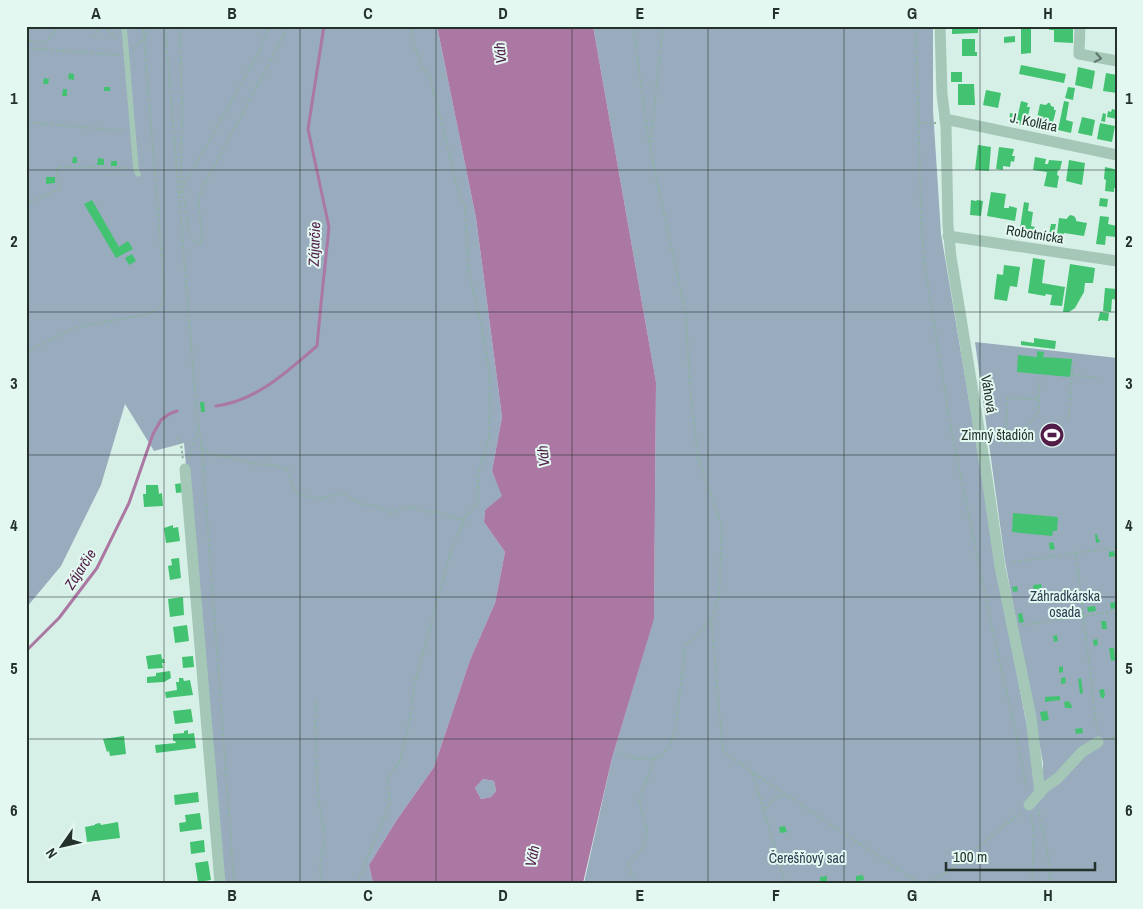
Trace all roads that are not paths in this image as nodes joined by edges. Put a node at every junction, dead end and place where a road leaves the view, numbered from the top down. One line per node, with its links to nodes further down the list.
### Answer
1 (124, 26): 7 (lane)
2 (940, 26): 5 (street, Váhová)
3 (1080, 26): 4 (street, one-way to 4)
4 (1117, 61)
5 (945, 121): 6 (street, J. Kollára); 8 (street, Váhová)
6 (1117, 155)
7 (137, 172)
8 (948, 236): 9 (street, Robotnícka); 11 (street, Váhová)
9 (1117, 262)
10 (184, 469): 12 (street)
11 (1098, 742)
12 (220, 883)

